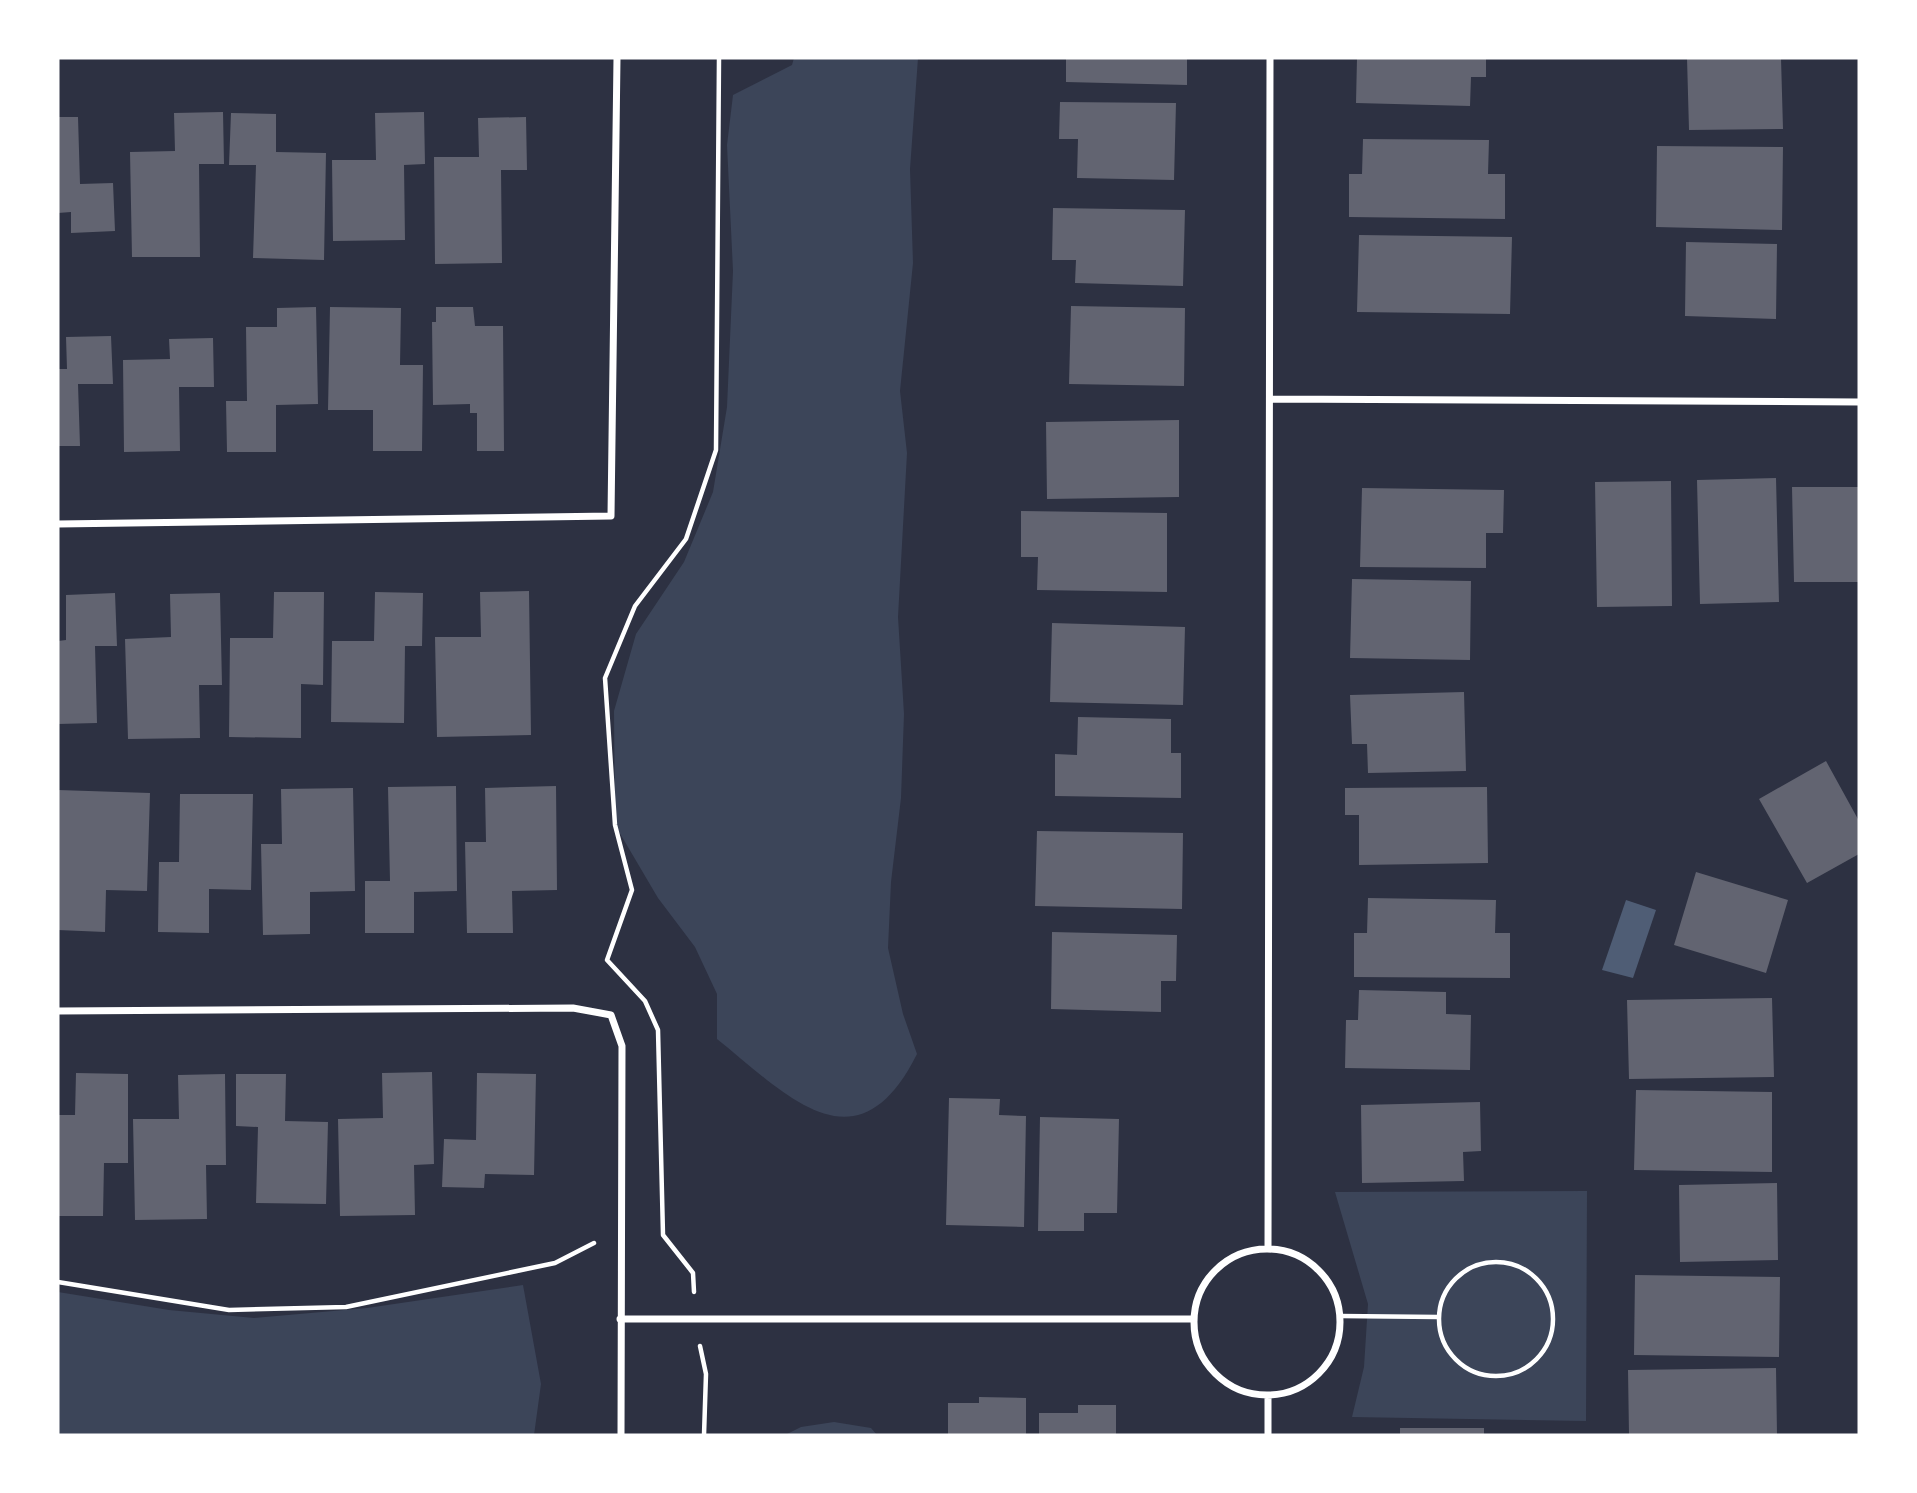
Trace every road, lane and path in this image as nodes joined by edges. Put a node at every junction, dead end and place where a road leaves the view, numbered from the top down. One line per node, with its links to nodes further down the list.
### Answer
1 (617, 58): 6 (street)
2 (719, 58): 14 (path)
3 (1270, 58): 4 (street)
4 (1270, 399): 5 (street); 9 (street)
5 (1859, 402)
6 (58, 524)
7 (58, 1011): 8 (street)
8 (620, 1240): 10 (path); 13 (street)
9 (1268, 1249): 11 (street); 15 (street)
10 (58, 1282)
11 (1340, 1317): 12 (path); 16 (street)
12 (1438, 1317): 12 (path)
13 (620, 1320): 14 (street); 17 (street)
14 (695, 1320): 15 (street); 18 (path)
15 (1194, 1320): 16 (street)
16 (1268, 1395): 19 (street)
17 (621, 1435)
18 (704, 1435)
19 (1268, 1435)

